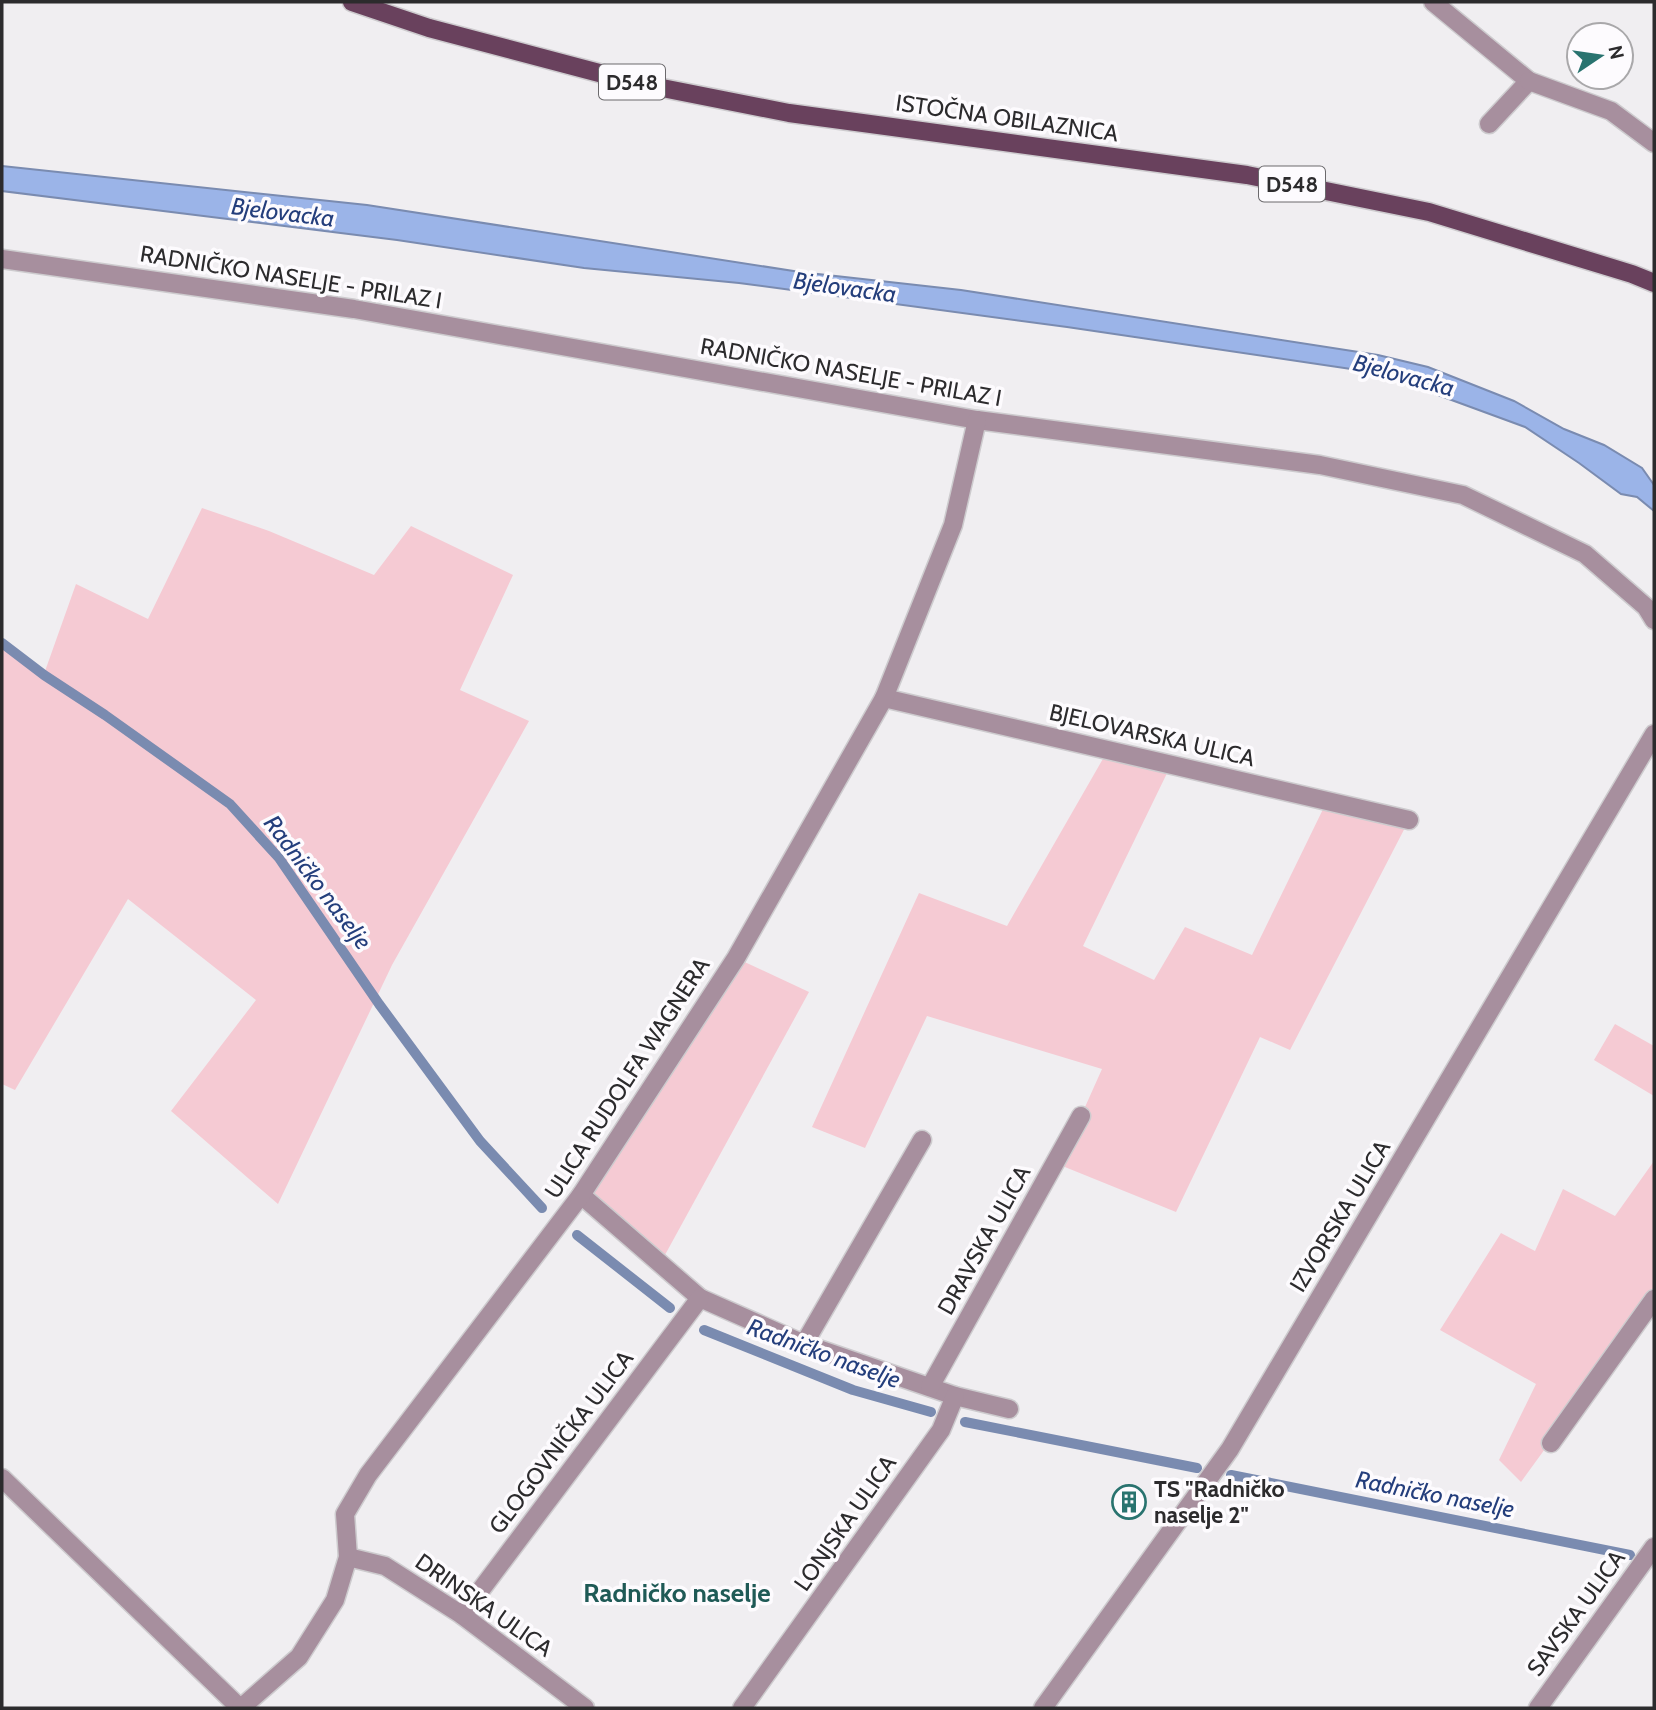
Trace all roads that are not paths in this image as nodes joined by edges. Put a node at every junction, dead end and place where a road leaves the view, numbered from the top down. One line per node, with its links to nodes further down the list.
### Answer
1 (352, 2): 7 (main road, ISTOČNA OBILAZNICA / D548)
2 (1433, 2): 3 (street)
3 (1530, 81): 4 (street); 5 (street)
4 (1489, 124)
5 (1654, 143)
6 (2, 259): 8 (street, RADNIČKO NASELJE - PRILAZ I)
7 (1654, 283)
8 (977, 420): 9 (street, RADNIČKO NASELJE - PRILAZ I); 10 (street, ULICA RUDOLFA WAGNERA)
9 (1654, 620)
10 (884, 698): 12 (street, BJELOVARSKA ULICA); 15 (street, ULICA RUDOLFA WAGNERA)
11 (1654, 733): 30 (street, IZVORSKA ULICA)
12 (1409, 820)
13 (1082, 1116): 19 (street, DRAVSKA ULICA)
14 (922, 1140): 18 (street)
15 (581, 1195): 16 (street); 25 (street, ULICA RUDOLFA WAGNERA)
16 (700, 1298): 18 (street); 26 (street, GLOGOVNIČKA ULICA)
17 (1654, 1298): 22 (street)
18 (804, 1344): 19 (street)
19 (930, 1387): 20 (street)
20 (955, 1396): 21 (street); 29 (street, LONJSKA ULICA)
21 (1009, 1409)
22 (1551, 1443)
23 (2, 1478): 27 (street)
24 (1654, 1547): 31 (street, SAVSKA ULICA)
25 (348, 1557): 26 (street, DRINSKA ULICA); 27 (street, ULICA RUDOLFA WAGNERA)
26 (462, 1615): 28 (street, DRINSKA ULICA)
27 (241, 1708)
28 (585, 1708)
29 (742, 1708)
30 (1043, 1708)
31 (1538, 1708)

